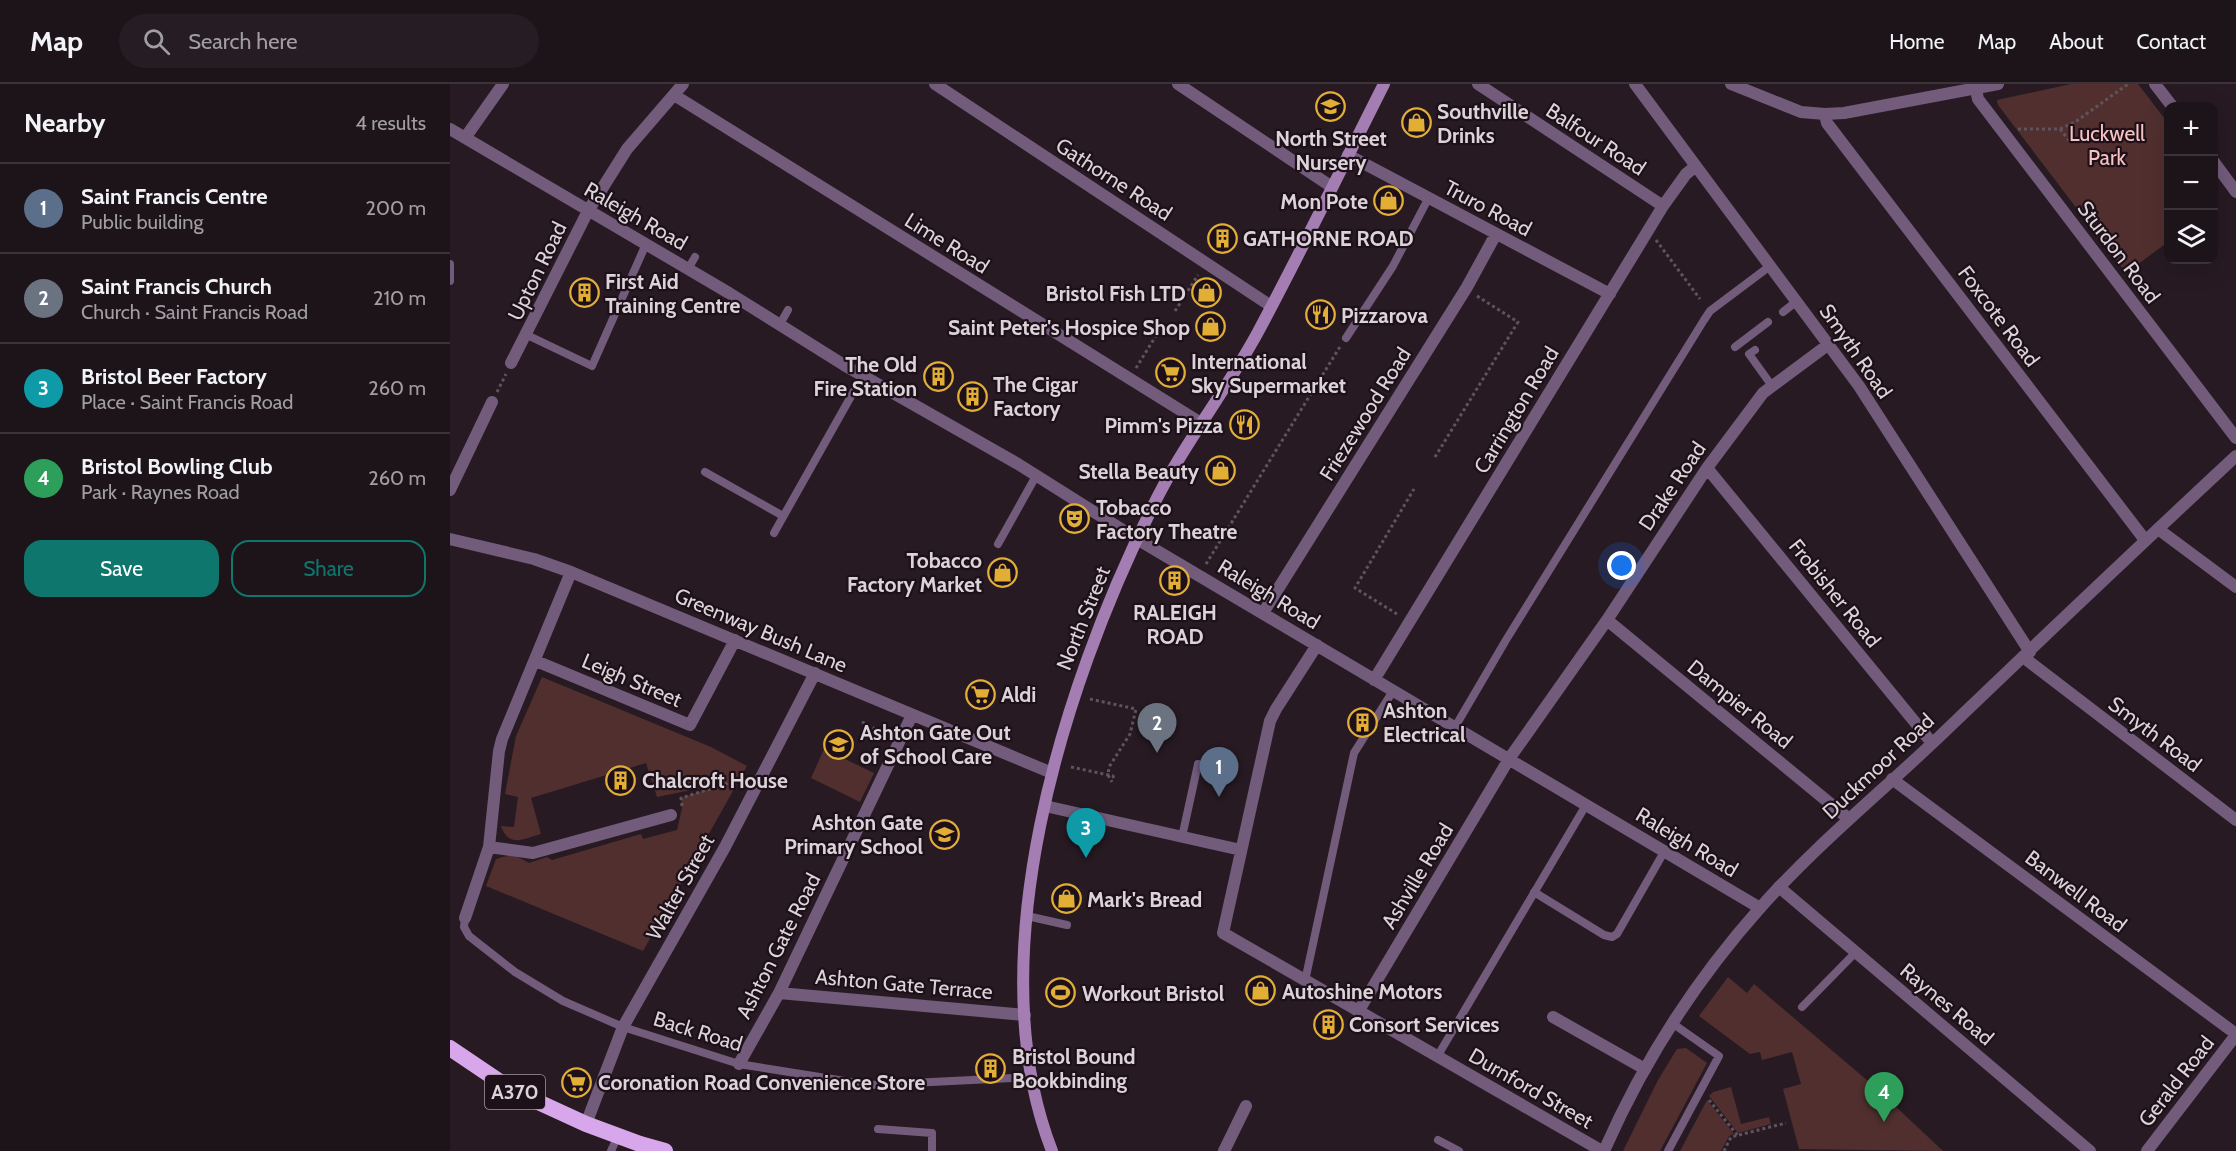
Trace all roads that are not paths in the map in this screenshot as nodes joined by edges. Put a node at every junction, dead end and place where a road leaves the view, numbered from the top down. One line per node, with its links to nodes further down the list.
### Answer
1 (503, 84): 16 (street)
2 (682, 84): 12 (street, Upton Road)
3 (935, 84): 34 (street, Gathorne Road)
4 (1178, 84): 20 (street)
5 (1384, 84): 17 (main road, North Street)
6 (1478, 84): 23 (street, Balfour Road)
7 (1635, 84): 18 (street, Smyth Road)
8 (1731, 84): 14 (street)
9 (1998, 84): 11 (street)
10 (2155, 84): 13 (street)
11 (1976, 89): 14 (street); 49 (street, Sturdon Road)
12 (674, 94): 24 (street, Upton Road); 48 (street, Lime Road)
13 (2169, 102)
14 (1825, 114): 60 (street, Foxcote Road)
15 (450, 129): 16 (street, Raleigh Road)
16 (465, 138): 24 (street, Raleigh Road)
17 (1348, 155): 20 (main road, North Street); 22 (street, Truro Road)
18 (1696, 166): 23 (street, Carrington Road); 29 (street, Smyth Road)
19 (2218, 167): 21 (street)
20 (1332, 188): 34 (main road, North Street)
21 (2236, 192)
22 (1428, 199): 25 (street, Truro Road); 40 (lane)
23 (1663, 206): 32 (street, Carrington Road)
24 (588, 211): 26 (street, Raleigh Road); 39 (street, Upton Road)
25 (1496, 234): 32 (street, Truro Road); 64 (street, Friezewood Road)
26 (646, 244): 30 (street, Raleigh Road); 39 (lane)
27 (695, 257): 30 (lane)
28 (450, 264): 31 (lane)
29 (1770, 266): 33 (street, Smyth Road); 74 (lane)
30 (688, 269): 38 (street, Raleigh Road)
31 (450, 281)
32 (1610, 294): 71 (street, Carrington Road)
33 (1797, 301): 36 (lane); 41 (street, Smyth Road)
34 (1271, 306): 48 (main road, North Street)
35 (788, 310): 38 (lane)
36 (1782, 312)
37 (1768, 322): 42 (lane)
38 (780, 324): 45 (street, Raleigh Road)
39 (527, 335): 44 (street, Upton Road)
40 (1346, 338)
41 (1829, 344): 46 (street, Drake Road); 68 (street, Smyth Road)
42 (1735, 347)
43 (1755, 350): 46 (lane)
44 (511, 363)
45 (863, 375): 53 (street, Raleigh Road); 55 (lane)
46 (1773, 386): 51 (street, Drake Road)
47 (492, 402): 54 (street)
48 (1201, 423): 59 (main road, North Street)
49 (2236, 438)
50 (2233, 464): 56 (street, Duckmoor Road)
51 (1707, 468): 65 (street, Drake Road); 75 (street, Frobisher Road)
52 (705, 472): 55 (lane)
53 (1036, 476): 59 (street, Raleigh Road); 61 (lane)
54 (450, 490)
55 (783, 516): 57 (lane)
56 (2158, 529): 60 (street, Duckmoor Road); 63 (street)
57 (774, 533)
58 (450, 539): 62 (street, Greenway Bush Lane)
59 (1137, 539): 64 (street, Raleigh Road); 78 (main road, North Street)
60 (2145, 540): 68 (street, Duckmoor Road)
61 (998, 544)
62 (571, 572): 66 (street, Greenway Bush Lane); 69 (street)
63 (2236, 587)
64 (1263, 613): 67 (street, Raleigh Road)
65 (1606, 620): 76 (street, Drake Road); 83 (street, Dampier Road)
66 (735, 640): 69 (street, Leigh Street); 70 (street, Greenway Bush Lane)
67 (1317, 645): 71 (street, Raleigh Road); 87 (street)
68 (2026, 654): 75 (street, Duckmoor Road); 84 (street, Smyth Road)
69 (536, 661): 86 (street)
70 (815, 673): 73 (street, Greenway Bush Lane); 103 (street, Walter Street)
71 (1374, 680): 72 (street, Raleigh Road)
72 (1393, 691): 74 (street, Raleigh Road); 96 (lane)
73 (912, 715): 78 (street, Greenway Bush Lane); 97 (street, Ashton Gate Road)
74 (1455, 727): 76 (street, Raleigh Road)
75 (1932, 743): 79 (street, Duckmoor Road)
76 (1509, 759): 80 (street, Raleigh Road); 99 (street, Ashville Road)
77 (1198, 764): 85 (lane)
78 (1052, 773): 81 (main road, North Street)
79 (1892, 779): 83 (street, Duckmoor Road); 104 (street, Banwell Road)
80 (1586, 805): 88 (street, Raleigh Road); 90 (lane)
81 (1045, 806): 85 (street); 92 (main road, North Street)
82 (677, 811): 86 (street)
83 (1849, 819): 89 (street, Duckmoor Road)
84 (2236, 820)
85 (1182, 837): 87 (street)
86 (489, 846): 93 (street)
87 (1241, 850): 96 (street, Durnford Street)
88 (1664, 852): 90 (lane); 91 (street, Raleigh Road)
89 (1779, 887): 91 (street, Duckmoor Road); 95 (street, Raynes Road)
90 (1534, 892): 106 (lane)
91 (1760, 908): 102 (street, Duckmoor Road)
92 (1027, 916): 94 (lane); 100 (main road, North Street)
93 (465, 918): 103 (lane, Back Road)
94 (1067, 924)
95 (1856, 952): 98 (lane); 122 (street, Raynes Road)
96 (1305, 981): 99 (street, Durnford Street)
97 (779, 993): 100 (street, Ashton Gate Terrace); 107 (street, Ashton Gate Road)
98 (1802, 1007)
99 (1358, 1012): 106 (street, Durnford Street)
100 (1025, 1015): 109 (main road, North Street)
101 (1553, 1017): 108 (street)
102 (1672, 1023): 108 (street, Duckmoor Road); 121 (lane)
103 (623, 1028): 107 (lane, Back Road); 111 (street, Walter Street)
104 (2236, 1035): 123 (street, Gerald Road)
105 (450, 1048): 111 (highway, A370)
106 (1437, 1058): 120 (street, Durnford Street)
107 (739, 1064): 109 (lane, Back Road)
108 (1645, 1069): 120 (street, Duckmoor Road)
109 (1032, 1077): 117 (main road, North Street)
110 (1246, 1106): 118 (street)
111 (586, 1124): 114 (highway, A370)
112 (878, 1129): 116 (lane)
113 (1438, 1140): 119 (lane)
114 (615, 1143): 115 (highway, A370)
115 (665, 1151)
116 (932, 1151)
117 (1052, 1151)
118 (1224, 1151)
119 (1460, 1151)
120 (1603, 1151)
121 (1668, 1151)
122 (2090, 1151)
123 (2146, 1151)

